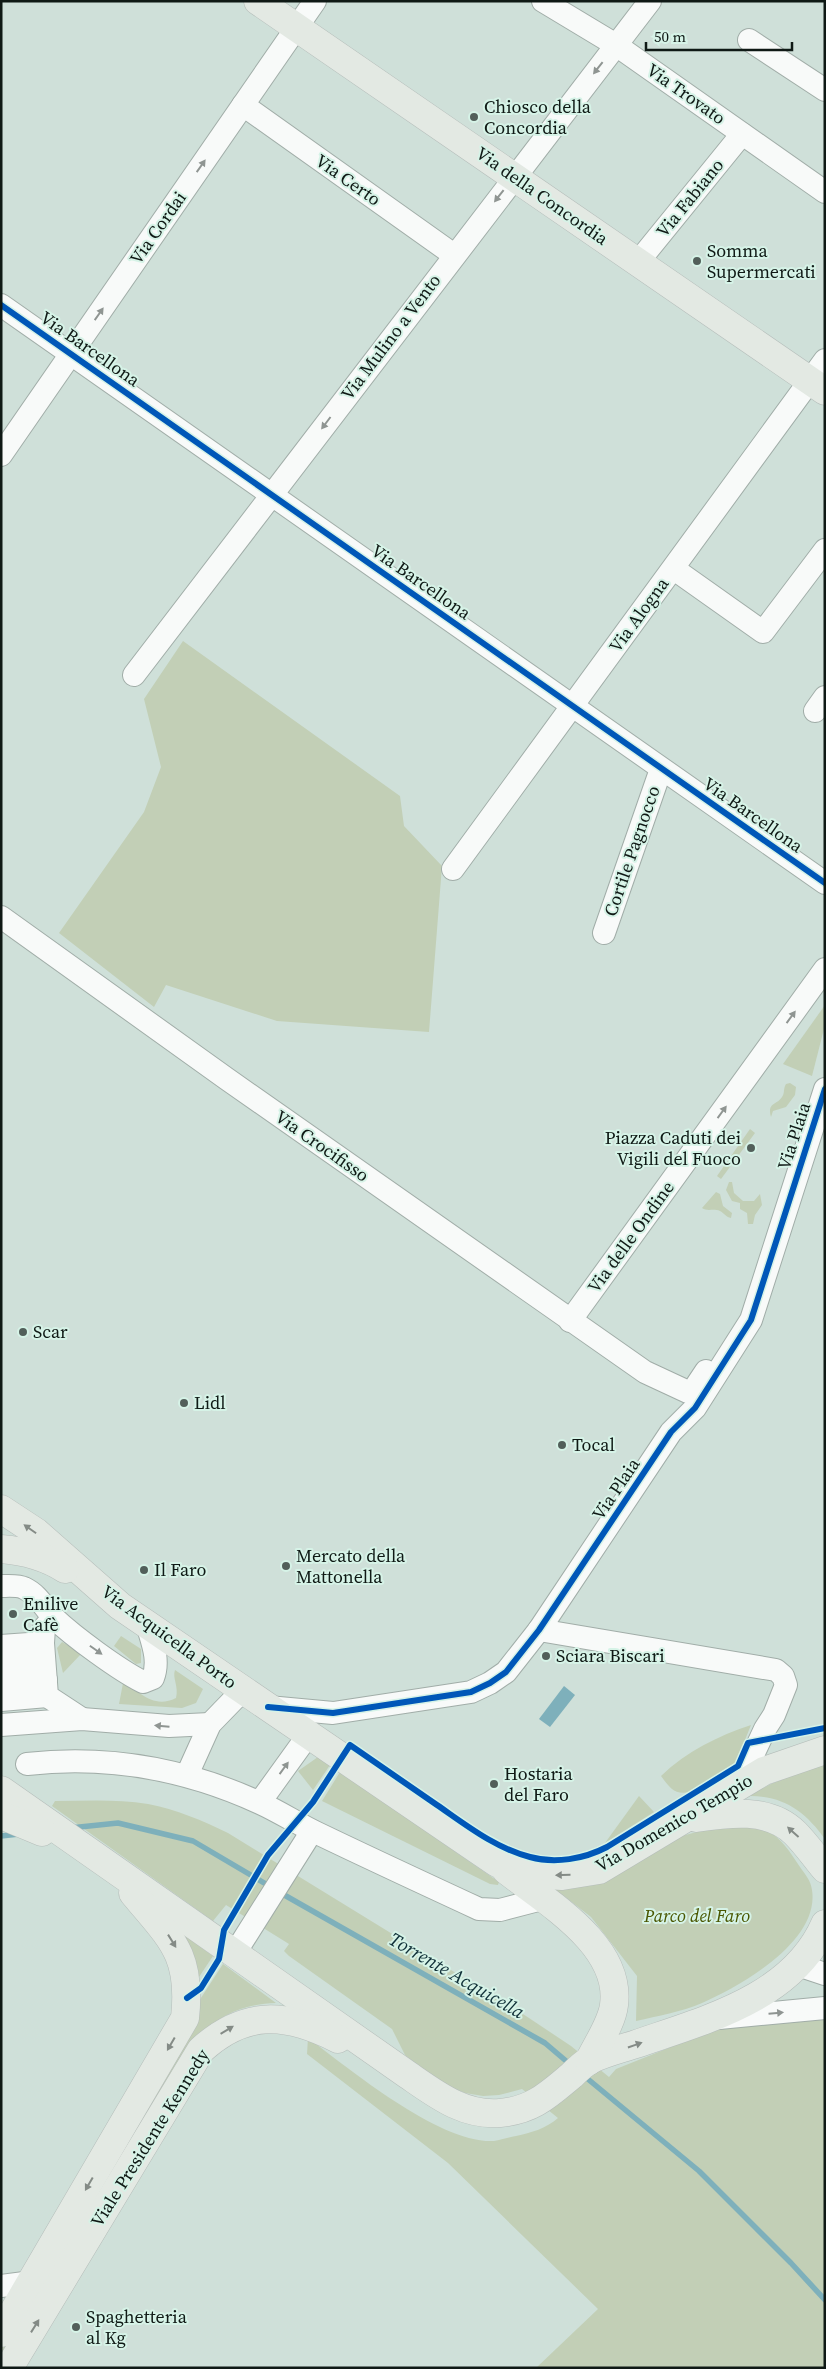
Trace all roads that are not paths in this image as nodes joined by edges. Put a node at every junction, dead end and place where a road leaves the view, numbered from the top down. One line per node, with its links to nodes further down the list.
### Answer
1 (258, 1): 5 (main road, Via della Concordia)
2 (315, 1): 5 (street, Via Cordai)
3 (544, 1): 7 (street, Via Trovato)
4 (650, 1): 7 (street, Via Mulino a Vento)
5 (297, 28): 9 (street, Via Cordai); 11 (main road, Via della Concordia)
6 (749, 40): 8 (street)
7 (616, 45): 10 (street, Via Trovato); 11 (street, Via Mulino a Vento, one-way to 11)
8 (825, 90)
9 (243, 105): 13 (street, Via Certo); 16 (street, Via Cordai, one-way to 9)
10 (742, 134): 12 (street, Via Trovato); 14 (street, Via Fabiano)
11 (514, 176): 13 (street, Via Mulino a Vento, one-way to 13); 14 (main road, Via della Concordia)
12 (825, 192)
13 (454, 255): 19 (street, Via Mulino a Vento, one-way to 19)
14 (638, 262): 17 (main road, Via della Concordia)
15 (1, 305): 16 (street, Via Barcellona)
16 (71, 354): 18 (street, Via Cordai); 19 (street, Via Barcellona)
17 (820, 377): 21 (street, Via Alogna)
18 (1, 456)
19 (271, 495): 22 (street, Via Mulino a Vento); 23 (street, Via Barcellona)
20 (825, 550): 21 (street)
21 (674, 569): 23 (street, Via Alogna)
22 (134, 675)
23 (573, 706): 24 (street, Via Barcellona); 25 (street, Via Alogna)
24 (661, 769): 26 (street, Via Barcellona); 28 (street, Cortile Pagnocco)
25 (452, 869)
26 (825, 883)
27 (1, 917): 31 (street, Via Crocifisso)
28 (604, 933)
29 (822, 977): 31 (street, Via delle Ondine, one-way to 29)
30 (825, 1089): 32 (street, Via Plaia)
31 (570, 1321): 33 (street, Via Crocifisso)
32 (737, 1342): 33 (street); 34 (street, Via Plaia)
33 (645, 1372): 34 (street)
34 (672, 1432): 41 (street, Via Plaia)
35 (1, 1508): 38 (main road, Via Acquicella Porto, one-way to 35)
36 (1, 1549): 38 (main road)
37 (1, 1586): 39 (street)
38 (120, 1606): 40 (main road, Via Acquicella Porto)
39 (53, 1618): 40 (street, one-way to 40); 44 (street)
40 (147, 1624): 46 (main road, Via Acquicella Porto)
41 (540, 1630): 48 (street, Via Plaia); 49 (street)
42 (1, 1646): 44 (street)
43 (1, 1662): 44 (street)
44 (45, 1669): 45 (street); 47 (street); 50 (street)
45 (1, 1684)
46 (243, 1690): 48 (main road, Via Acquicella Porto); 52 (street)
47 (1, 1700)
48 (268, 1707): 53 (main road, Via Domenico Tempio)
49 (774, 1714): 55 (street); 58 (street)
50 (82, 1719): 51 (street); 52 (street, one-way to 50)
51 (1, 1724)
52 (210, 1724): 57 (street)
53 (309, 1734): 60 (street, one-way to 53); 65 (main road, Via Domenico Tempio)
54 (825, 1750): 55 (main road, Via Domenico Tempio)
55 (788, 1762): 58 (main road, Via Domenico Tempio)
56 (27, 1764): 57 (street)
57 (187, 1775): 60 (street)
58 (739, 1785): 62 (main road, Via Domenico Tempio)
59 (1, 1790): 61 (main road)
60 (260, 1802): 63 (street)
61 (18, 1818): 64 (main road)
62 (682, 1820): 65 (main road, Via Domenico Tempio, one-way to 65); 66 (main road, one-way to 62)
63 (312, 1831): 67 (street); 69 (street)
64 (97, 1860): 69 (main road); 77 (main road, Viale Presidente Kennedy, one-way to 77)
65 (497, 1863): 67 (main road)
66 (825, 1869)
67 (542, 1899): 75 (main road)
68 (825, 1924): 71 (main road)
69 (235, 1953): 76 (main road)
70 (825, 1956): 71 (street)
71 (798, 1966): 72 (street); 74 (main road)
72 (825, 1974)
73 (825, 2008): 74 (street, one-way to 73)
74 (710, 2019): 75 (main road, one-way to 74)
75 (589, 2061): 76 (main road)
76 (408, 2075): 80 (main road, Viale Presidente Kennedy, one-way to 76)
77 (32, 2282): 78 (street); 79 (main road, Viale Presidente Kennedy)
78 (1, 2286)
79 (1, 2333)
80 (9, 2368)

